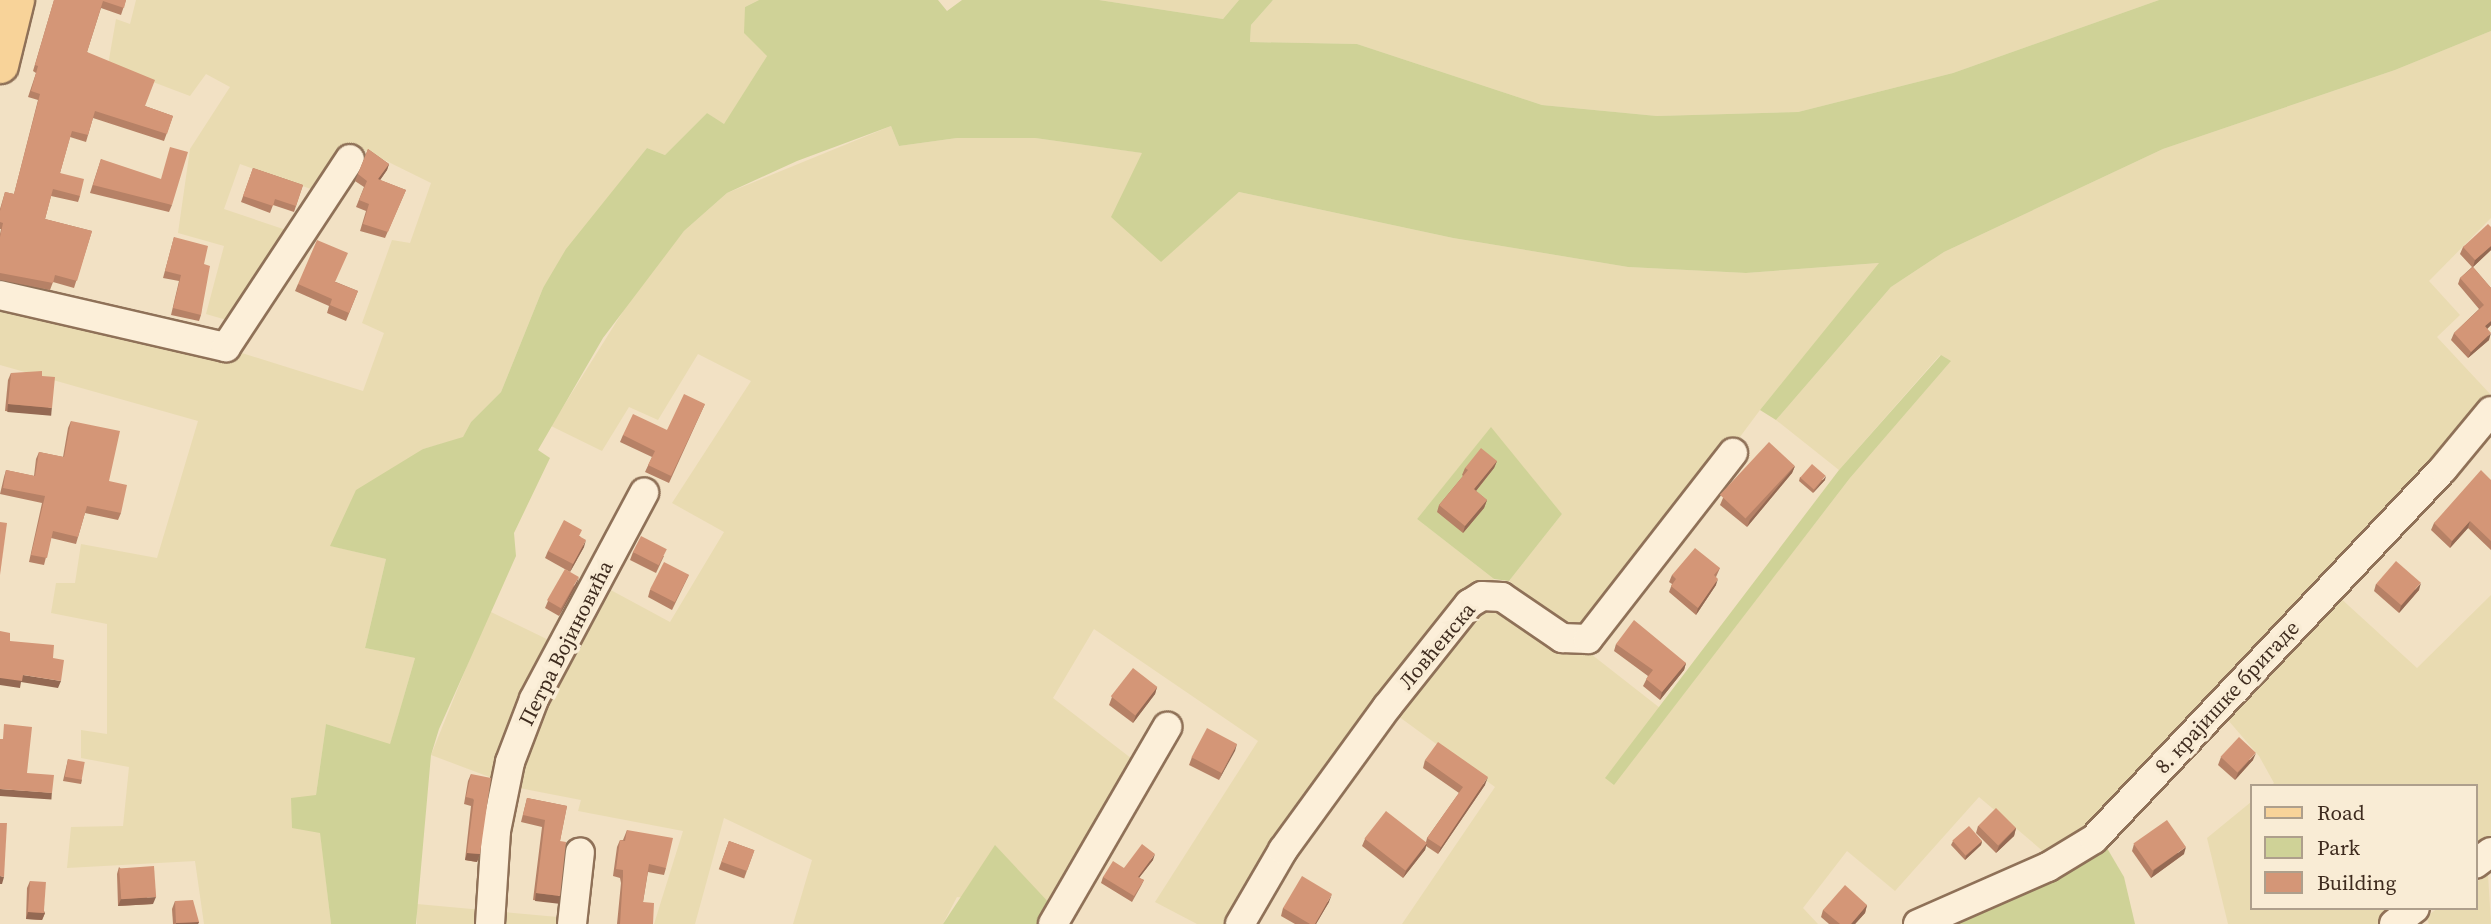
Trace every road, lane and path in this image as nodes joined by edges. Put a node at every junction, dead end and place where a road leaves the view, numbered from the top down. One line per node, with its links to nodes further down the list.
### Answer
1 (16, 0): 2 (main road)
2 (0, 65)
3 (350, 159): 4 (street)
4 (0, 295)
5 (2491, 411): 15 (street, 8. крајишке бригаде)
6 (1732, 453): 14 (street, Ловћенска)
7 (644, 493): 11 (street, Петра Војиновића)
8 (1167, 727): 13 (street)
9 (580, 852): 12 (street)
10 (2412, 910): 16 (street)
11 (489, 924)
12 (572, 924)
13 (1053, 924)
14 (1240, 924)
15 (1919, 924)
16 (2394, 924)

